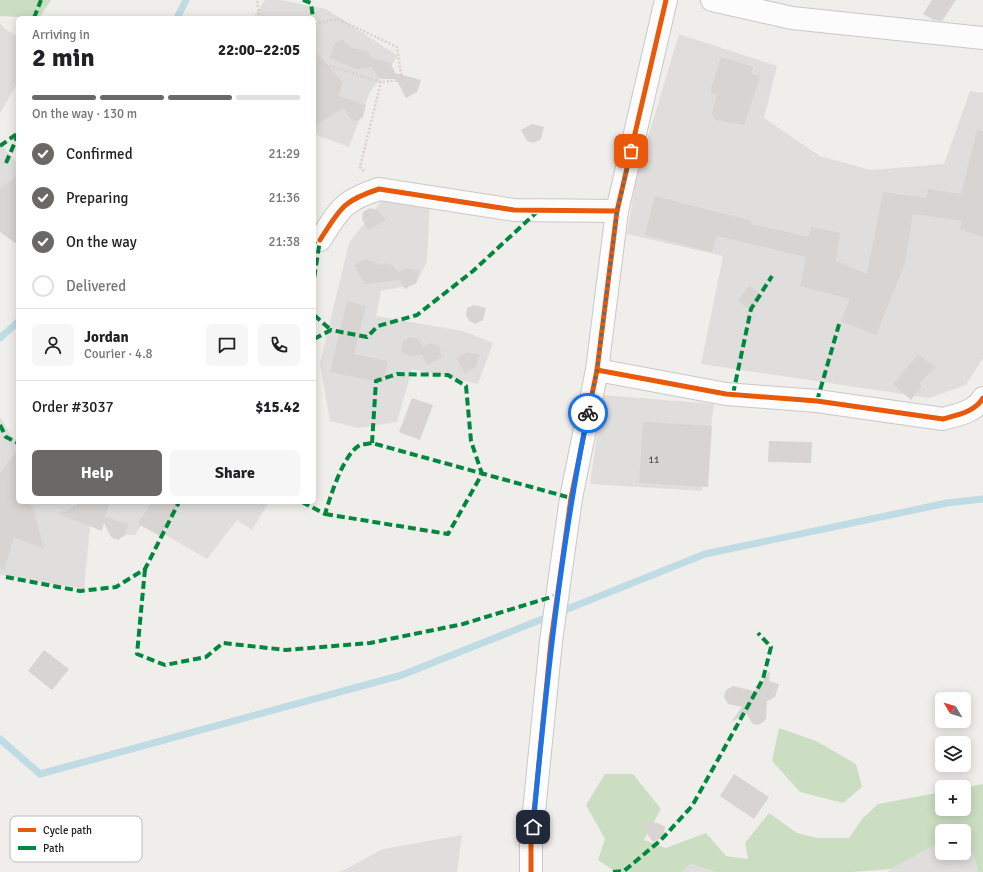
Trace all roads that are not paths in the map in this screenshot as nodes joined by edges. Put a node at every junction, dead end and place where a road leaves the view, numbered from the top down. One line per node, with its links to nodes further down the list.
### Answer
1 (666, 0): 4 (street)
2 (712, 0): 3 (street)
3 (983, 38)
4 (617, 212): 5 (street); 6 (street)
5 (320, 240)
6 (597, 370): 7 (street); 8 (street)
7 (983, 398)
8 (531, 872)

